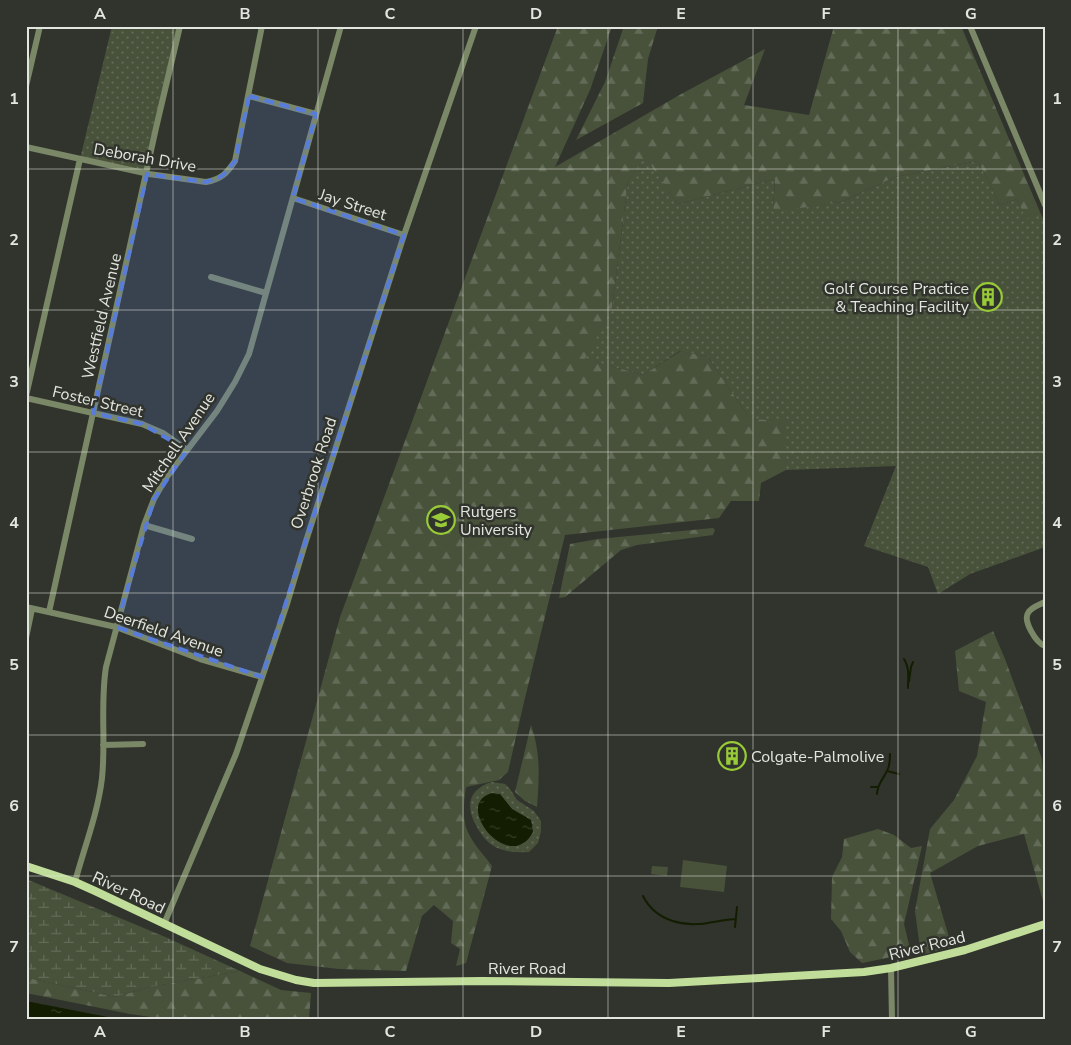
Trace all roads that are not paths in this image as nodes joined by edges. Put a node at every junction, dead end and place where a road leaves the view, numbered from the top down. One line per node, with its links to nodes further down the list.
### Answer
1 (40, 26): 7 (street)
2 (180, 26): 12 (street, Westfield Avenue)
3 (262, 26): 8 (street, Deborah Drive)
4 (341, 26): 9 (street, Mitchell Avenue)
5 (476, 26): 15 (street, Overbrook Road)
6 (970, 26): 14 (street)
7 (26, 86)
8 (249, 96): 9 (street); 12 (street, Deborah Drive)
9 (316, 114): 13 (street, Mitchell Avenue)
10 (26, 147): 11 (street, Deborah Drive)
11 (80, 159): 12 (street, Deborah Drive); 18 (street)
12 (147, 174): 19 (street, Westfield Avenue)
13 (292, 198): 15 (street, Jay Street); 17 (street, Mitchell Avenue)
14 (1044, 203)
15 (404, 235): 29 (street, Overbrook Road)
16 (211, 277): 17 (street)
17 (266, 294): 20 (street, Mitchell Avenue)
18 (26, 397): 19 (street, Foster Street)
19 (93, 413): 20 (street, Foster Street); 25 (street, Westfield Avenue)
20 (187, 450): 21 (street, Mitchell Avenue)
21 (144, 525): 22 (street); 26 (street, Mitchell Avenue)
22 (192, 539)
23 (1045, 602): 28 (street)
24 (29, 608): 25 (street, Deerfield Avenue); 27 (street)
25 (49, 612): 26 (street, Deerfield Avenue)
26 (116, 626): 29 (street, Deerfield Avenue); 31 (street, Mitchell Avenue)
27 (26, 638)
28 (1045, 646)
29 (262, 677): 34 (street, Overbrook Road)
30 (143, 744): 31 (street)
31 (103, 745): 33 (street, Mitchell Avenue)
32 (26, 866): 33 (main road, River Road)
33 (75, 882): 34 (main road, River Road)
34 (164, 924): 36 (main road, River Road)
35 (1045, 924): 36 (main road, River Road)
36 (891, 968): 37 (street)
37 (892, 1019)

